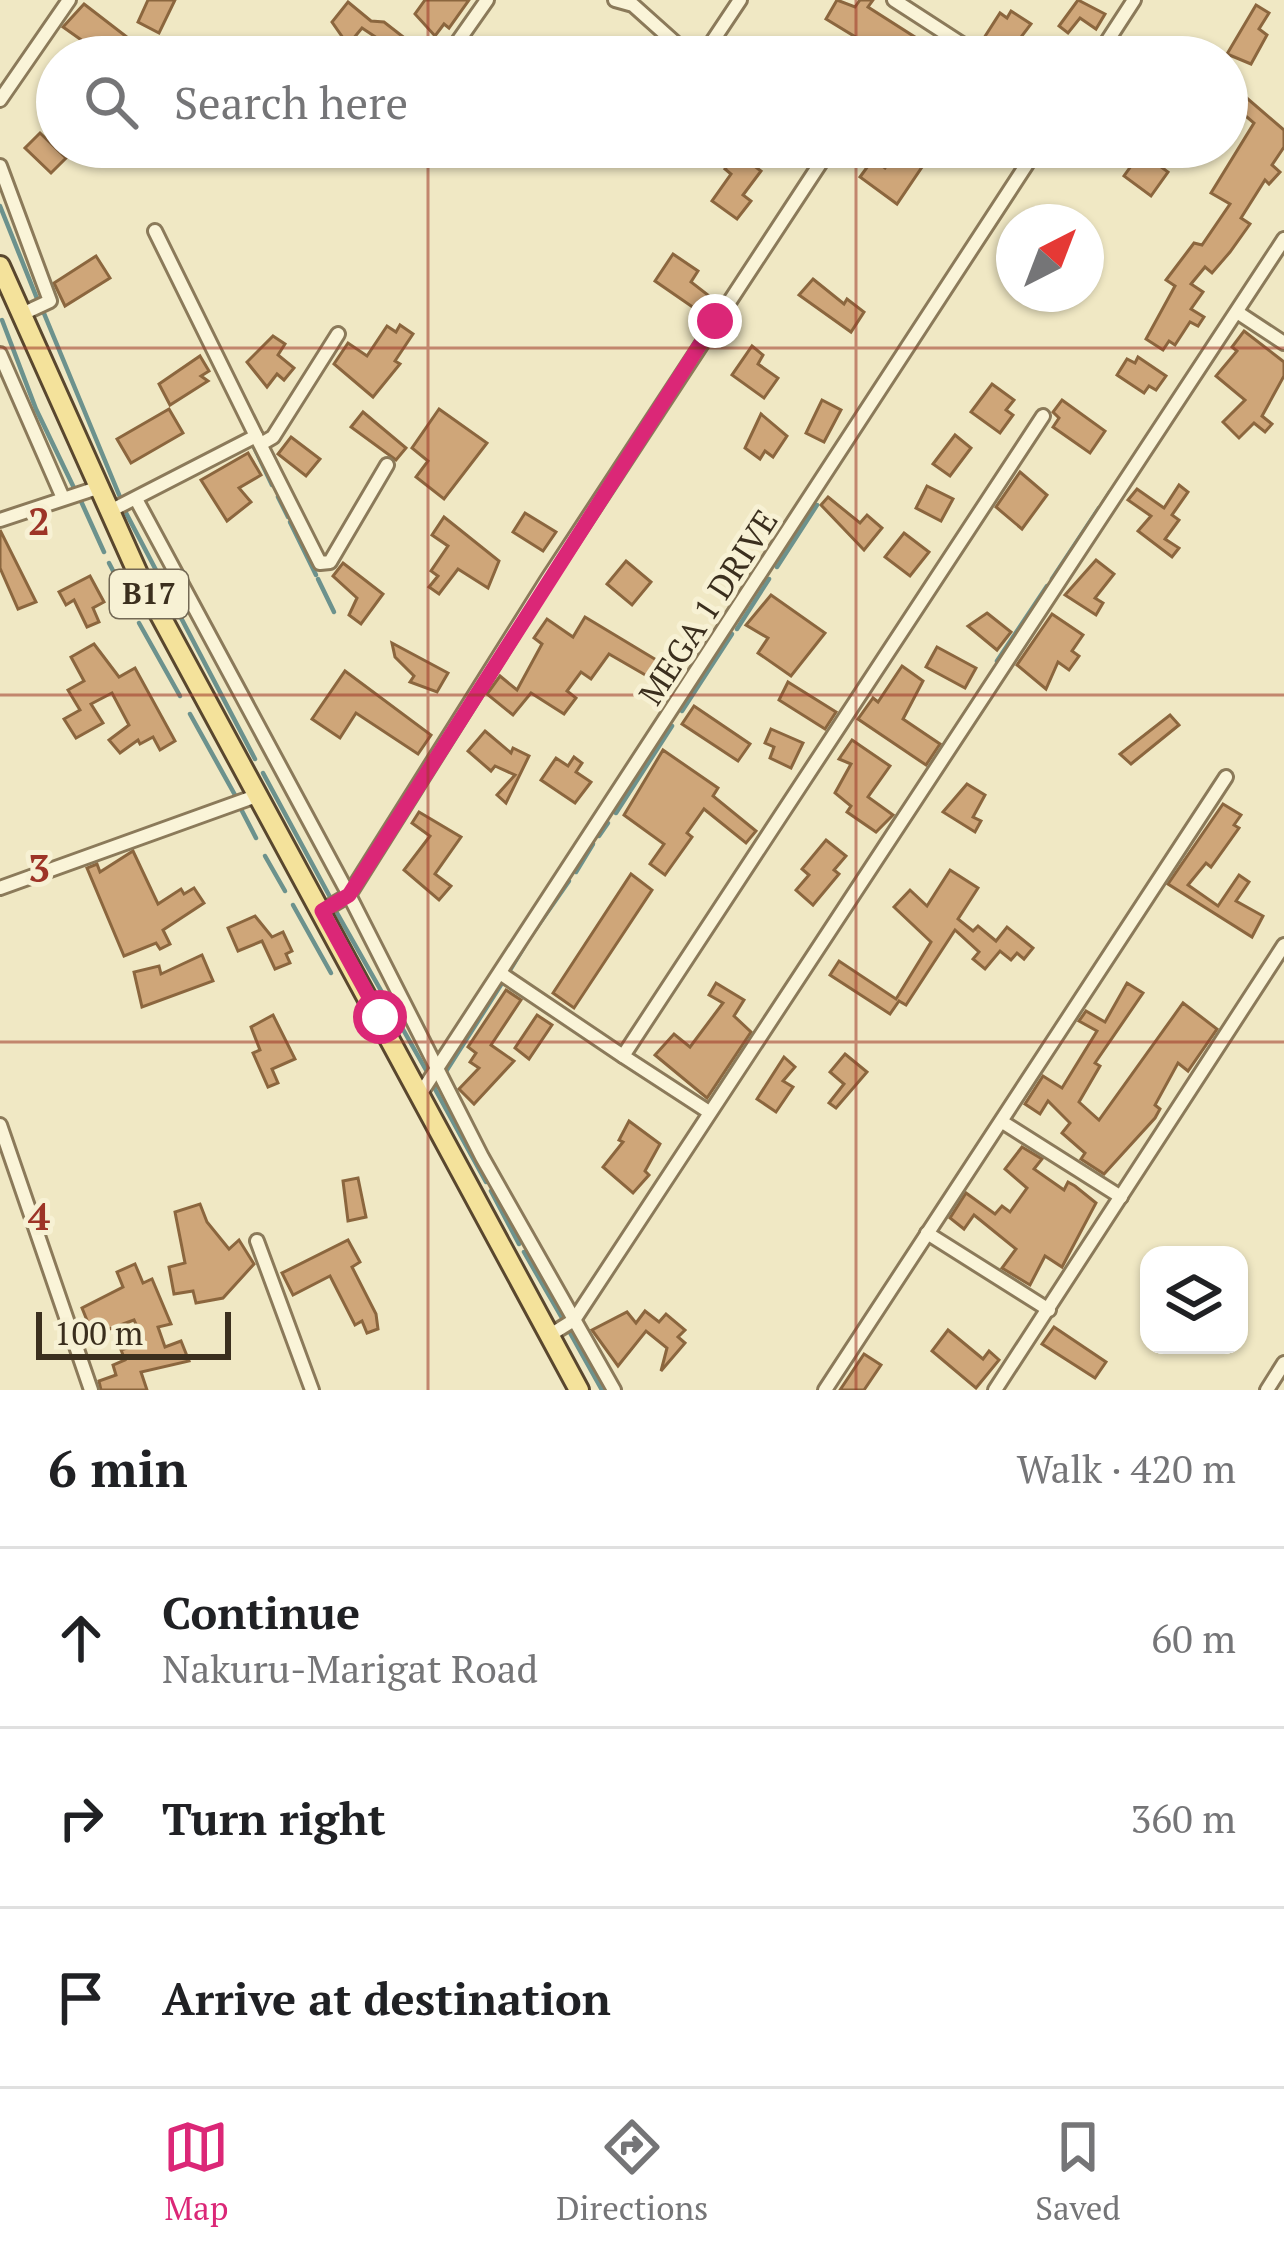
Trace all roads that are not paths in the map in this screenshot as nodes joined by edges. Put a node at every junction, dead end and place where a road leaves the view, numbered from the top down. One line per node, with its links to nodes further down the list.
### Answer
1 (69, 0): 8 (street)
2 (487, 0): 9 (street)
3 (615, 0): 7 (street)
4 (740, 0): 11 (street)
5 (894, 0): 12 (street)
6 (1134, 0): 13 (street)
7 (634, 3): 10 (street)
8 (44, 36)
9 (461, 36)
10 (669, 36)
11 (716, 36)
12 (950, 36)
13 (1111, 36)
14 (36, 48): 15 (street)
15 (0, 100)
16 (0, 166): 23 (street)
17 (817, 168): 38 (street)
18 (1024, 168): 41 (street, MEGA 1 DRIVE)
19 (155, 231): 28 (street)
20 (1284, 239): 22 (street)
21 (0, 266): 23 (main road, B17)
22 (1237, 312): 25 (street); 45 (street)
23 (20, 315): 30 (main road, B17)
24 (338, 334): 28 (street)
25 (1284, 343)
26 (1, 360): 31 (street)
27 (1043, 416): 42 (street)
28 (258, 440): 29 (street); 32 (street)
29 (387, 465)
30 (98, 488): 31 (street); 33 (main road, B17)
31 (63, 498): 34 (street)
32 (136, 499): 33 (street); 38 (street)
33 (110, 512): 36 (main road, B17)
34 (0, 520)
35 (1226, 777): 46 (street)
36 (256, 796): 37 (street); 39 (main road, B17)
37 (0, 888)
38 (349, 895): 39 (street); 43 (street)
39 (322, 911): 44 (main road, B17)
40 (1284, 945): 51 (street)
41 (500, 974): 42 (street); 43 (street, MEGA 1 DRIVE)
42 (623, 1056): 45 (street)
43 (436, 1070): 44 (street, MEGA 1 DRIVE); 49 (street)
44 (421, 1094): 50 (main road, B17)
45 (709, 1112): 57 (street)
46 (1004, 1123): 51 (street); 52 (street)
47 (0, 1126): 48 (street)
48 (4, 1154): 60 (street)
49 (496, 1182): 50 (street); 54 (street)
50 (477, 1194): 55 (main road, B17)
51 (1121, 1197): 56 (street)
52 (927, 1233): 56 (street); 64 (street)
53 (257, 1241): 61 (street)
54 (531, 1243): 55 (street); 57 (street)
55 (509, 1256): 58 (main road, B17)
56 (1048, 1310): 65 (street)
57 (574, 1321): 58 (street); 63 (street)
58 (550, 1335): 62 (main road, B17)
59 (1284, 1364): 66 (street)
60 (92, 1390)
61 (311, 1390)
62 (579, 1390)
63 (614, 1390)
64 (825, 1390)
65 (995, 1390)
66 (1267, 1390)

